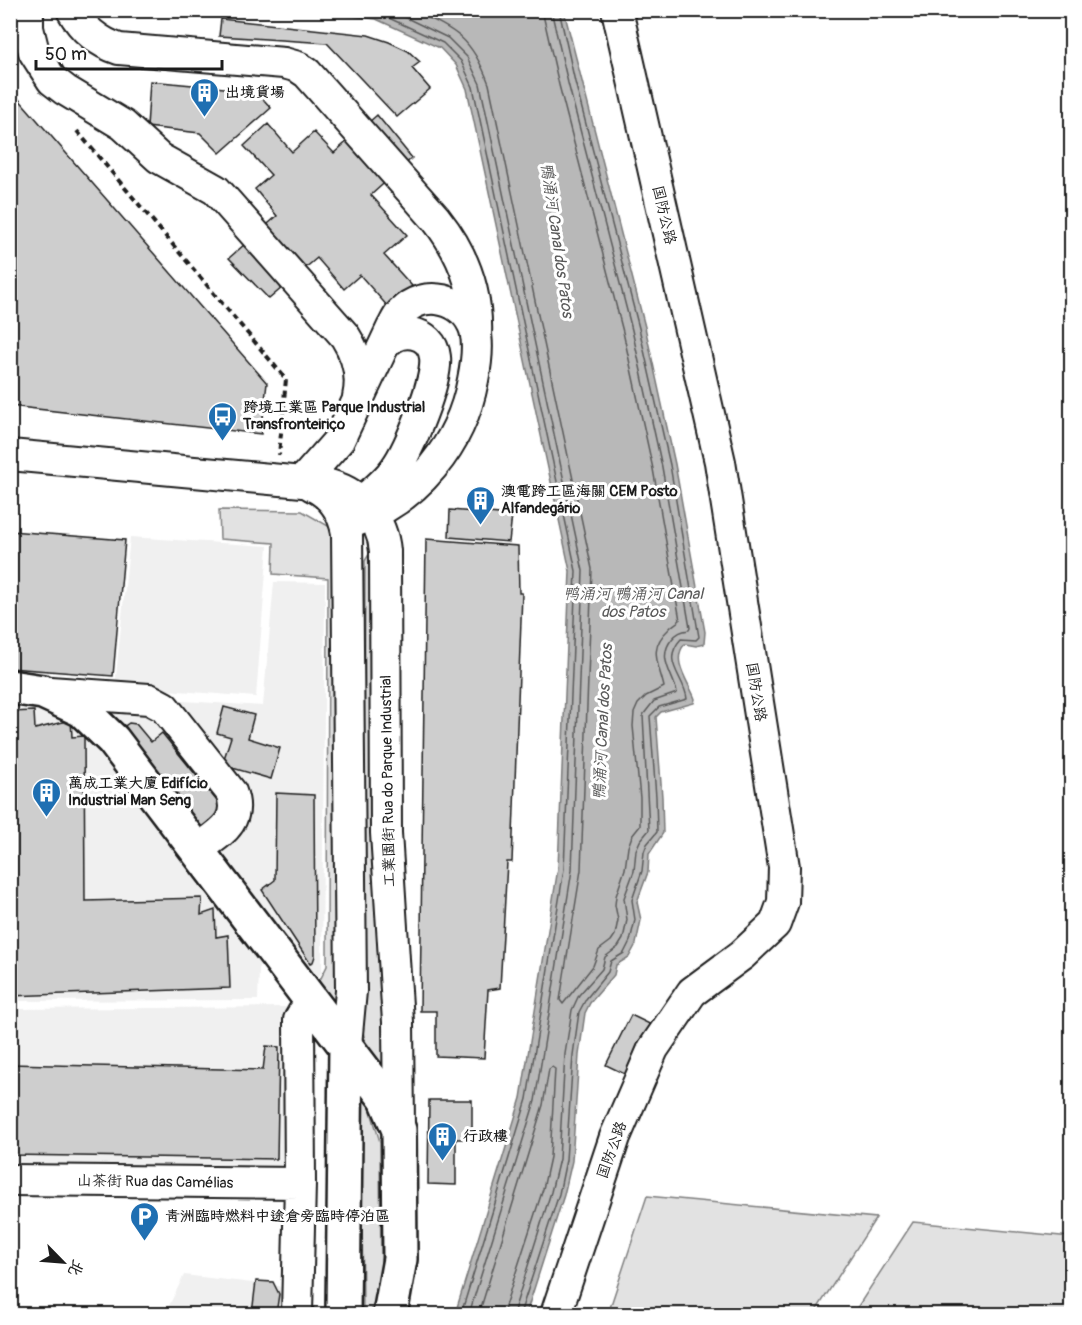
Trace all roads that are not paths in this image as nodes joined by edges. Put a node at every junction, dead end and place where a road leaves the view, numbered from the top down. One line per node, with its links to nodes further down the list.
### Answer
1 (28, 10): 6 (street)
2 (72, 10): 4 (street)
3 (616, 10): 21 (street, 国防公路)
4 (476, 336): 5 (street); 9 (street)
5 (383, 347): 6 (street); 9 (street)
6 (355, 405): 8 (street)
7 (10, 455): 8 (street)
8 (290, 481): 9 (street)
9 (360, 514): 14 (street); 15 (street, 工業園街 Rua do Parque Industrial)
10 (10, 687): 11 (main road)
11 (43, 692): 12 (main road); 12 (street)
12 (197, 850): 13 (main road)
13 (314, 1004): 14 (main road); 17 (street)
14 (346, 1045): 15 (main road); 19 (main road)
15 (399, 1130): 20 (main road)
16 (10, 1180): 17 (street, 山茶街 Rua das Camélias)
17 (300, 1184): 18 (street)
18 (297, 1314)
19 (343, 1314)
20 (390, 1314)
21 (556, 1314)

